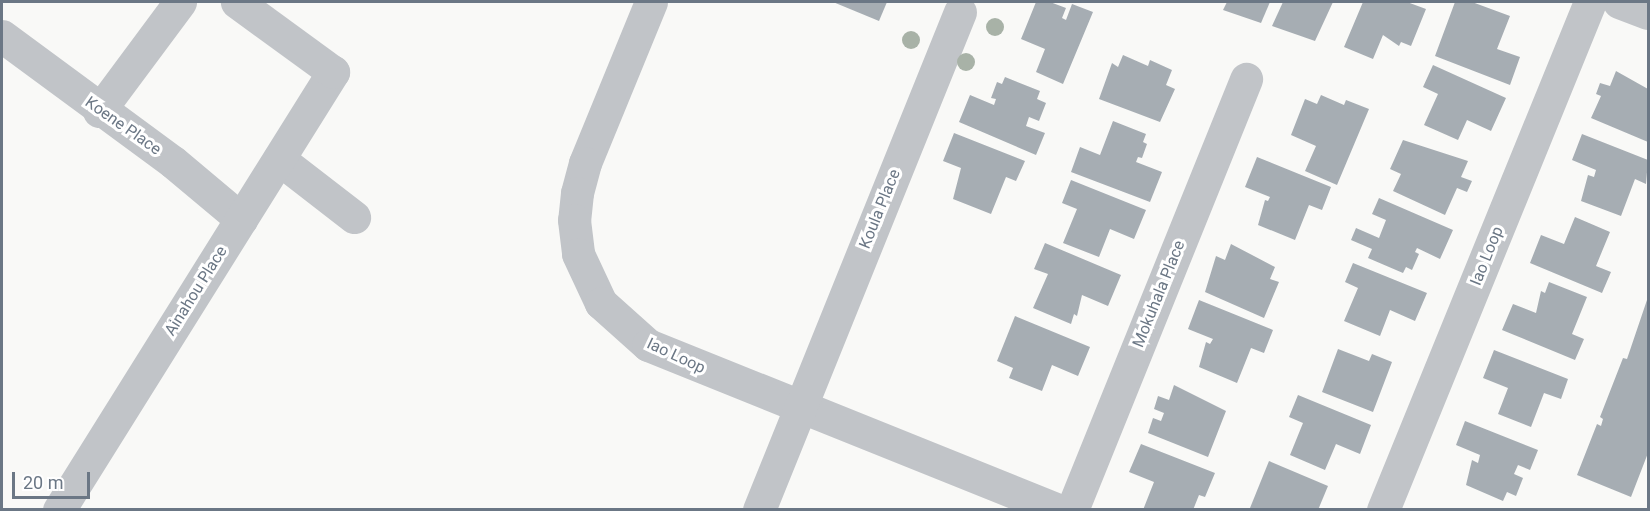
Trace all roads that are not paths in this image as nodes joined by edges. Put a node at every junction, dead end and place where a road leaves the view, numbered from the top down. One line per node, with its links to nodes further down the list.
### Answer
1 (180, 2): 10 (street)
2 (237, 2): 11 (street, Ainahou Place)
3 (651, 2): 14 (street, Iao Loop)
4 (1590, 2): 19 (street, Iao Loop)
5 (1619, 2): 7 (street)
6 (960, 12): 14 (street, Koula Place)
7 (1648, 13)
8 (2, 36): 10 (street, Koene Place)
9 (1245, 79): 18 (street, Mokuhala Place)
10 (99, 111): 13 (street, Koene Place)
11 (279, 159): 12 (street); 13 (street, Ainahou Place)
12 (354, 217)
13 (241, 219): 15 (street, Ainahou Place)
14 (800, 407): 16 (street, Koula Place); 17 (street, Iao Loop)
15 (59, 510)
16 (759, 510)
17 (1059, 510)
18 (1072, 510)
19 (1383, 510)

